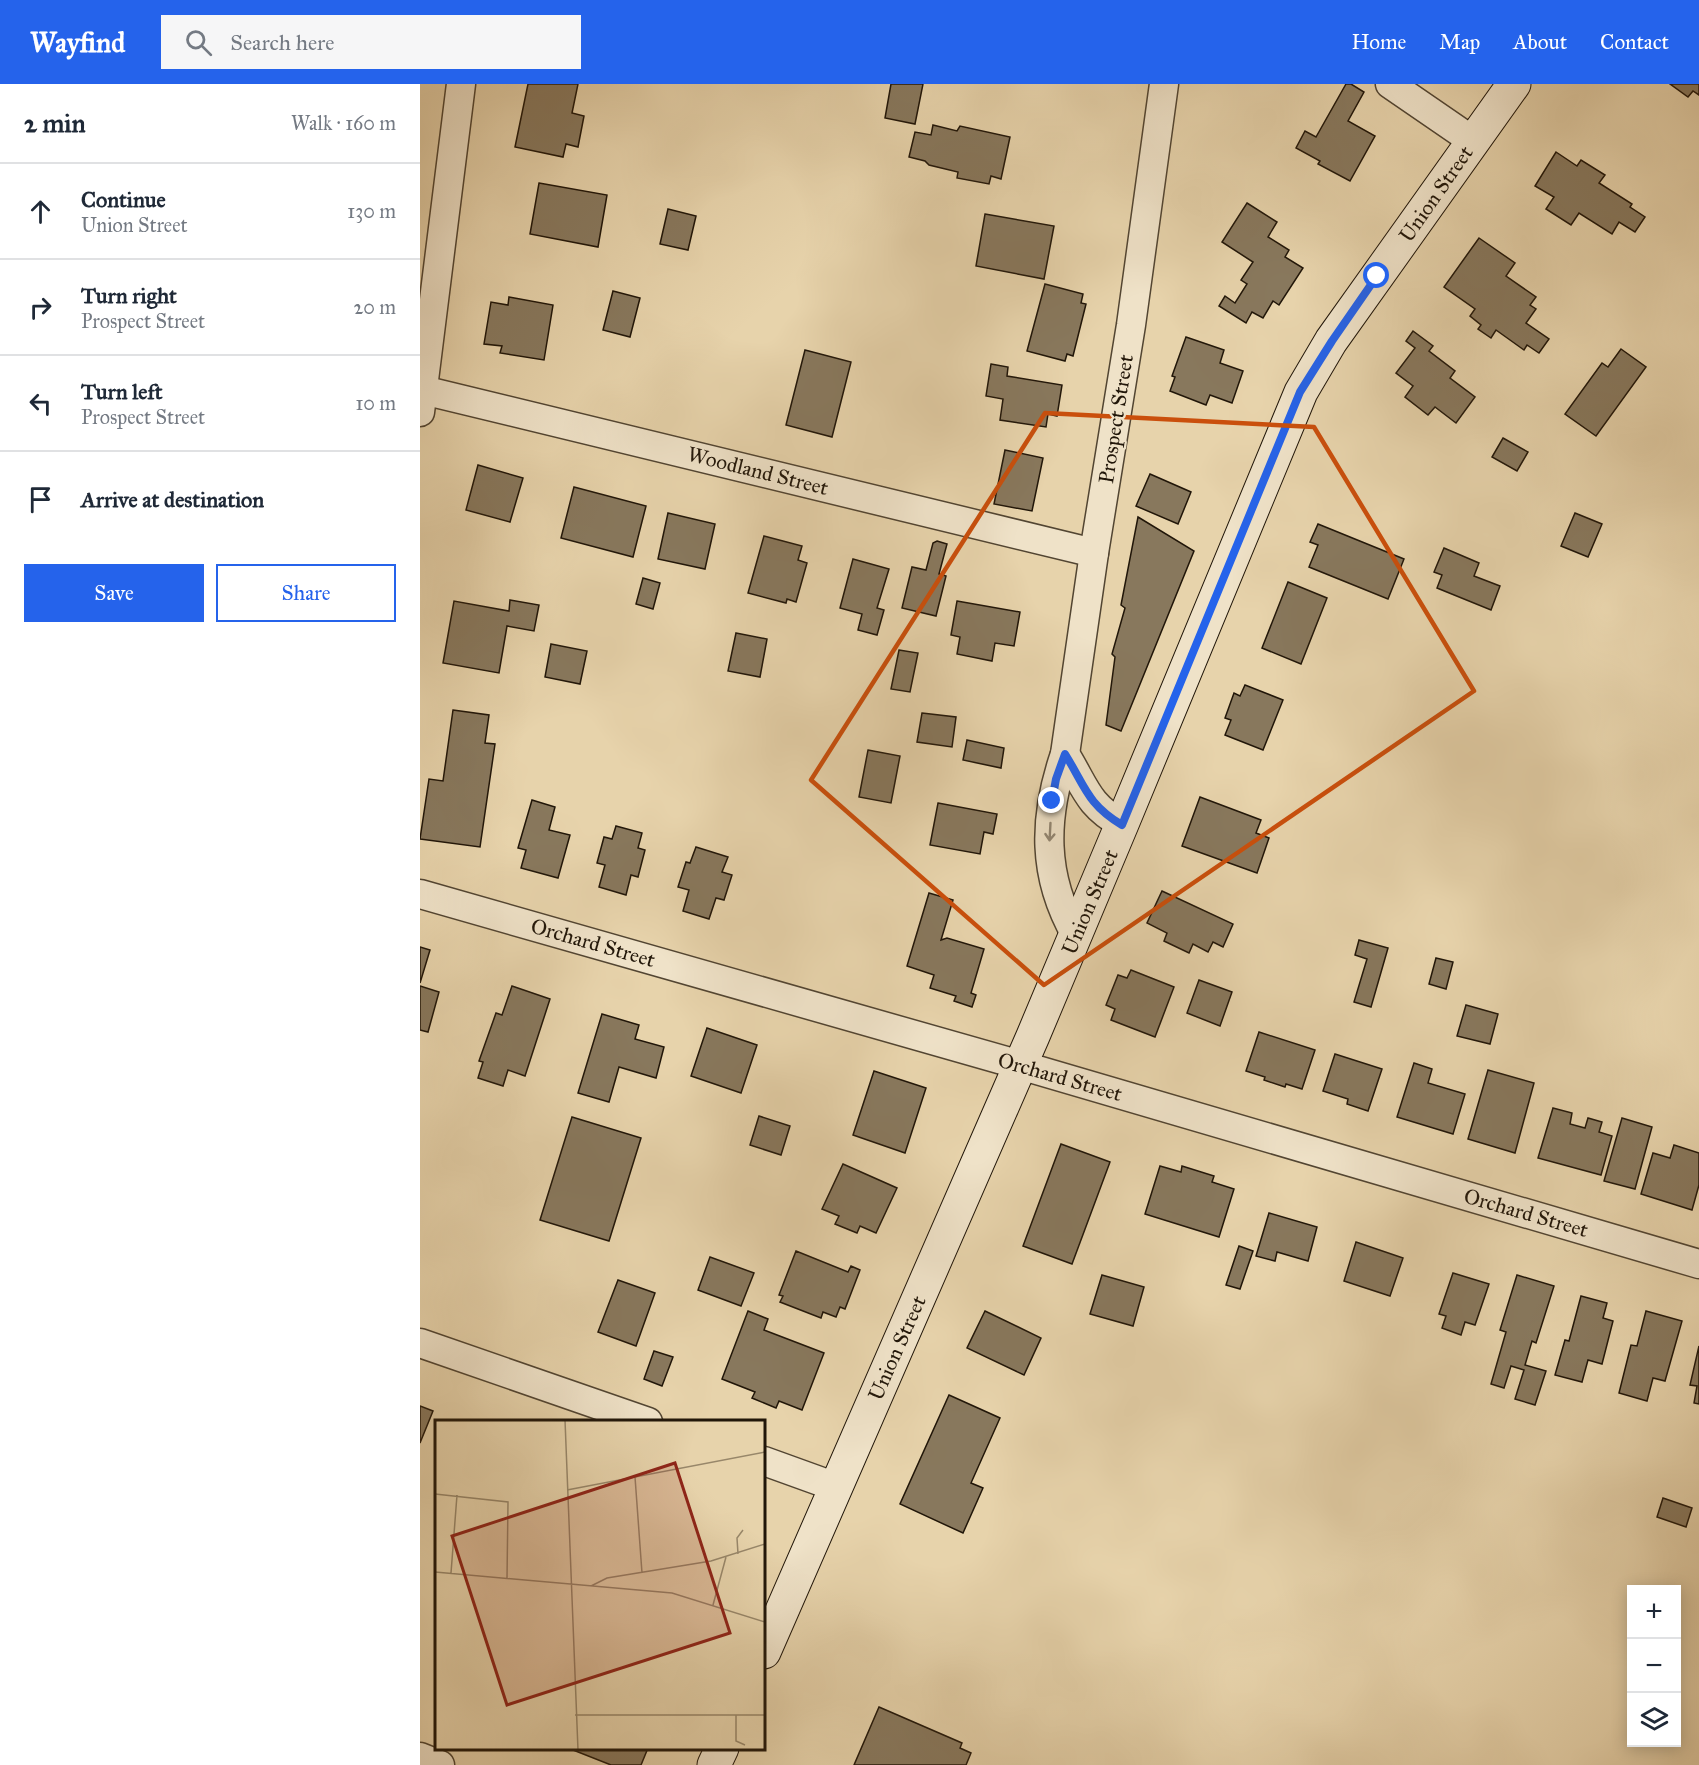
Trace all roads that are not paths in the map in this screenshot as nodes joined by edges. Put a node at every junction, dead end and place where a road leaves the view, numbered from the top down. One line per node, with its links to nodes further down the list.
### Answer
1 (461, 84): 6 (street)
2 (1164, 84): 7 (street, Prospect Street)
3 (1390, 84): 5 (street)
4 (1514, 84): 5 (main road, Union Street)
5 (1473, 141): 9 (main road, Union Street)
6 (421, 401): 7 (street, Woodland Street)
7 (1094, 553): 8 (street, Prospect Street)
8 (1065, 754): 9 (street); 11 (street, Prospect Street, one-way to 11)
9 (1122, 825): 11 (main road, Union Street)
10 (420, 894): 12 (street, Orchard Street)
11 (1076, 935): 12 (main road, Union Street)
12 (1020, 1065): 13 (street, Orchard Street); 17 (main road, Union Street)
13 (1699, 1264)
14 (420, 1342): 15 (street)
15 (642, 1420)
16 (765, 1461): 17 (street)
17 (836, 1487): 18 (main road, Union Street)
18 (765, 1650)
19 (722, 1750): 22 (main road)
20 (420, 1756): 21 (street)
21 (440, 1765)
22 (714, 1765)

